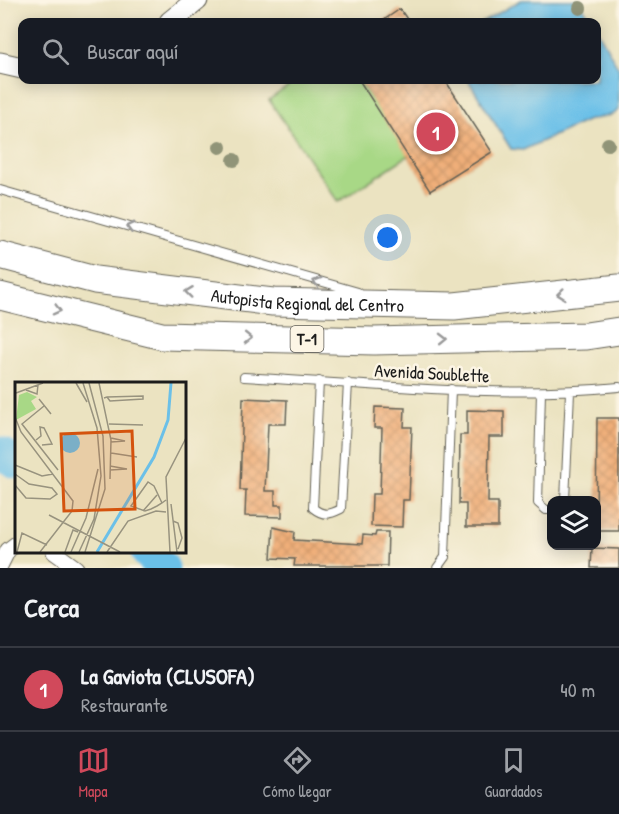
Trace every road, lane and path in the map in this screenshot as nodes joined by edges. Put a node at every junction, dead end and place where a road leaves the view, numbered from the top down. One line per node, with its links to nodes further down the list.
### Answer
1 (198, 0): 2 (street)
2 (175, 18)
3 (0, 63): 4 (street)
4 (18, 67)
5 (0, 190): 9 (lane, one-way to 5)
6 (0, 255): 9 (highway, Autopista Regional del Centro / T-1, one-way to 6)
7 (619, 288): 9 (highway, Autopista Regional del Centro / T-1, one-way to 9)
8 (0, 296): 10 (highway, Autopista Regional del Centro / T-1, one-way to 10)
9 (415, 305)
10 (619, 331)
11 (244, 377): 12 (lane, Avenida Soublette)
12 (319, 381): 13 (lane, Avenida Soublette); 13 (lane)
13 (348, 383): 15 (lane, Avenida Soublette)
14 (619, 387): 17 (lane, Avenida Soublette)
15 (451, 389): 16 (lane, Avenida Soublette); 24 (lane)
16 (541, 392): 17 (lane, Avenida Soublette); 19 (lane)
17 (570, 392): 18 (lane)
18 (565, 496)
19 (547, 510)
20 (15, 545): 22 (street)
21 (55, 553): 23 (street)
22 (0, 566)
23 (76, 568)
24 (437, 568)

